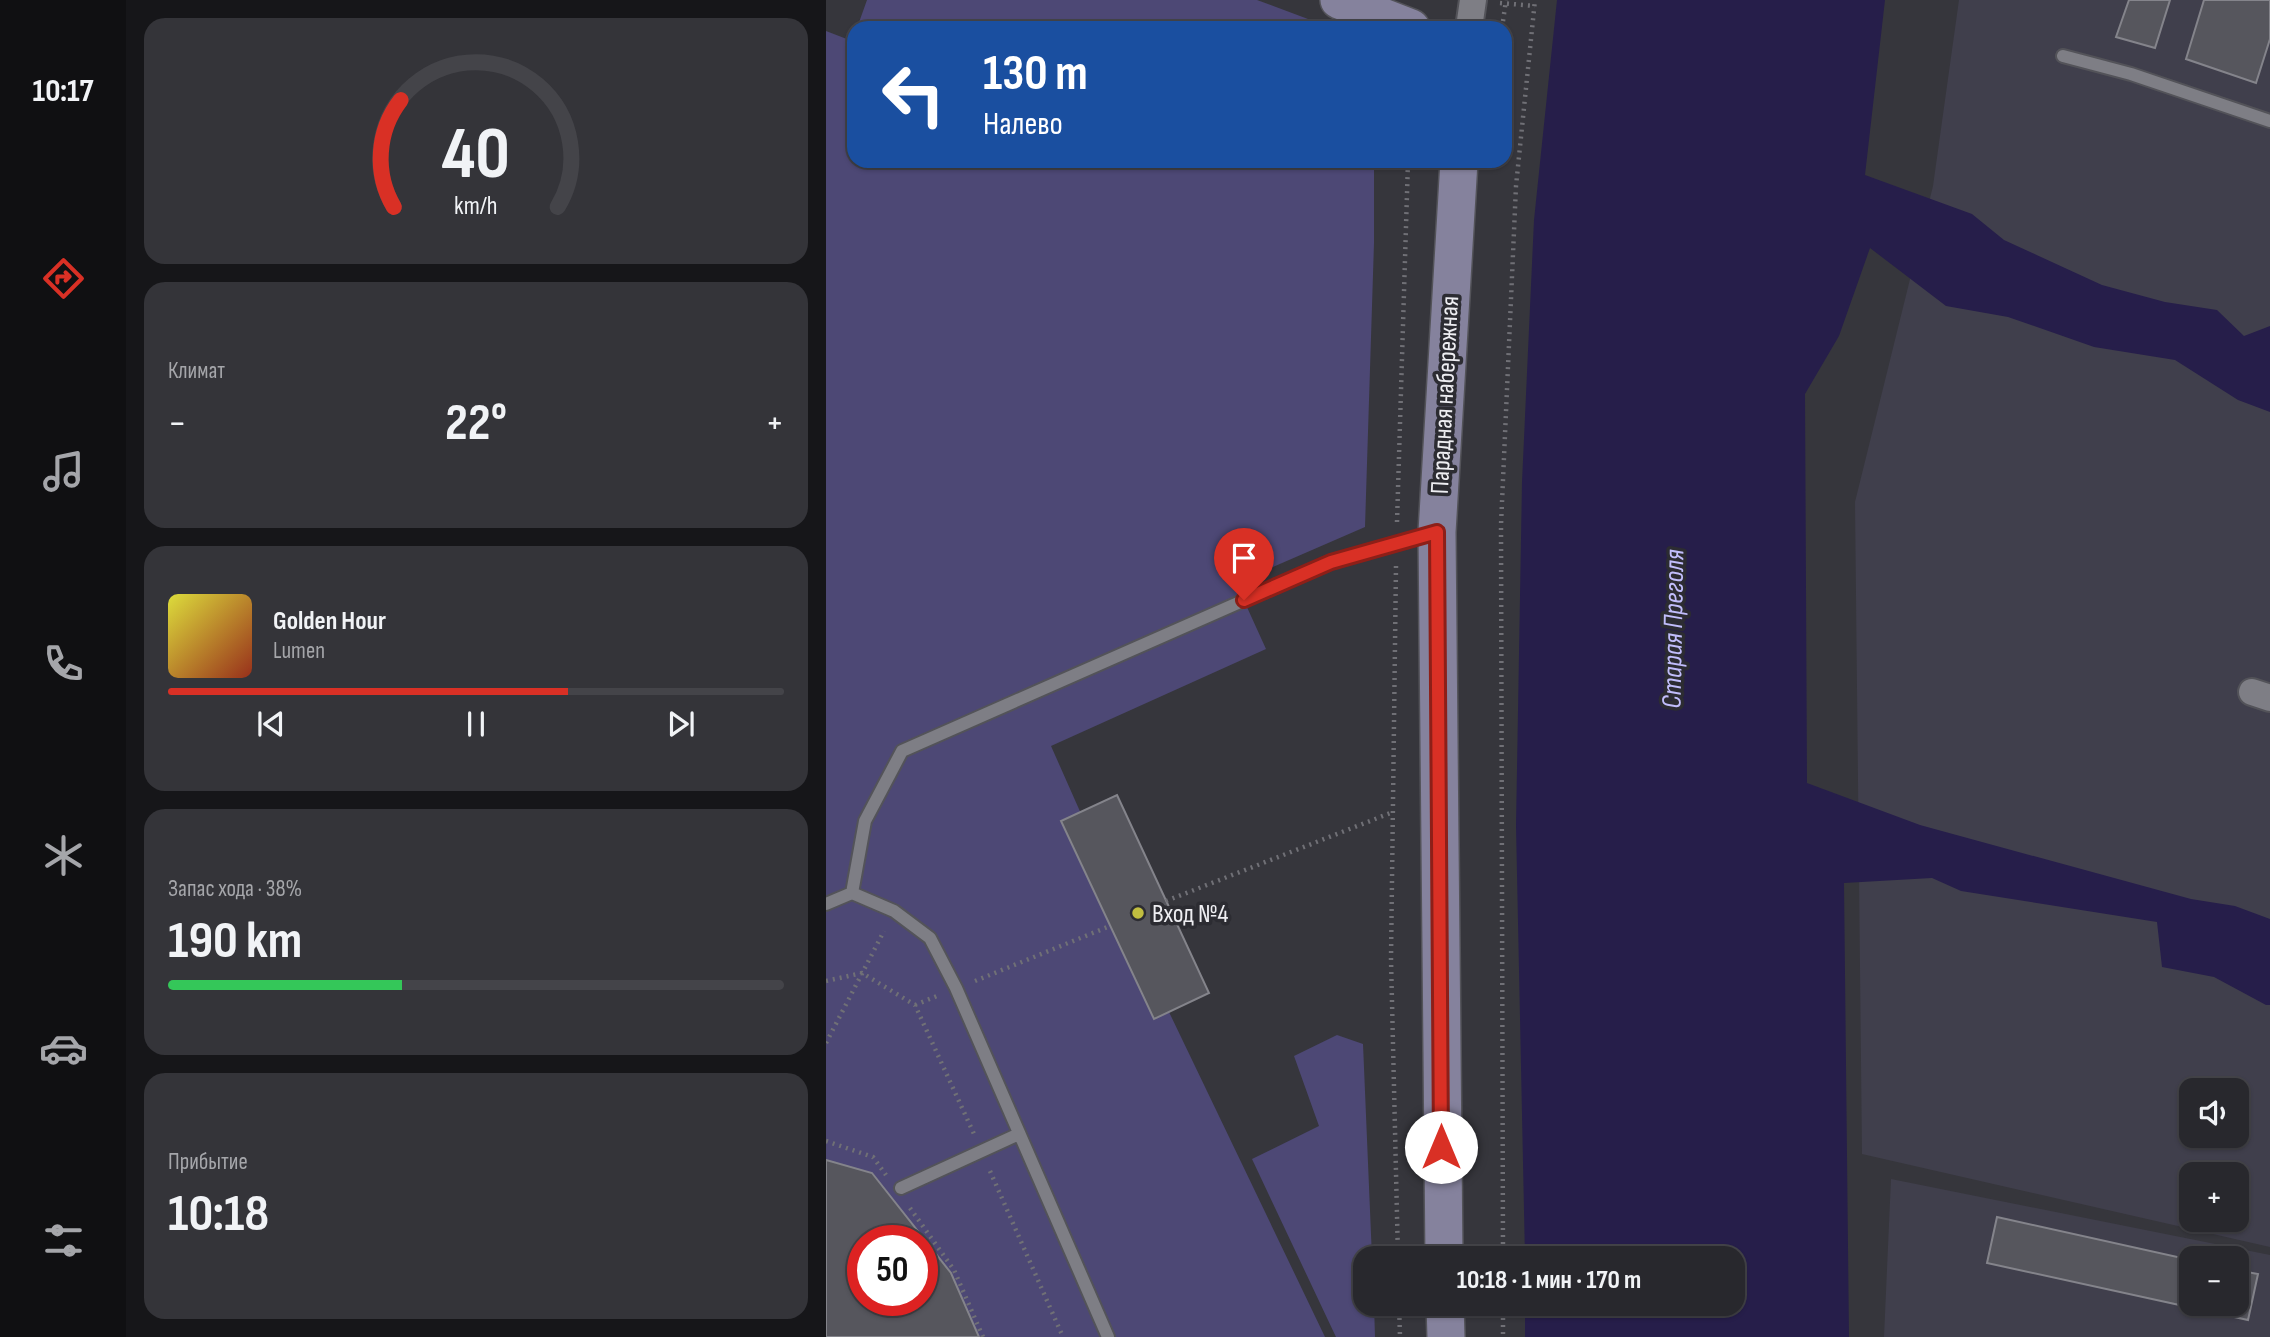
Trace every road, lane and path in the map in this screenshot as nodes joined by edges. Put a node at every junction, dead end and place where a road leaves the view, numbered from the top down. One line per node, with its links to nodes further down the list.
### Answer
1 (1339, 0): 5 (main road)
2 (1485, 1): 3 (path); 6 (street)
3 (1506, 2): 4 (path); 7 (path)
4 (1535, 3): 33 (path)
5 (1393, 21)
6 (1473, 21)
7 (1503, 21)
8 (2063, 56): 9 (lane)
9 (2270, 121)
10 (1408, 168): 13 (path)
11 (1458, 168): 12 (main road, Парадная набережная)
12 (1437, 532): 13 (lane); 32 (main road, Парадная набережная)
13 (1396, 544): 14 (path); 15 (lane)
14 (1393, 812): 16 (path); 31 (path)
15 (852, 893): 17 (lane); 18 (lane)
16 (1166, 901)
17 (826, 904)
18 (894, 911): 20 (path); 22 (lane)
19 (1110, 926): 22 (path)
20 (862, 973): 21 (path); 23 (path); 24 (path)
21 (826, 981)
22 (956, 988): 23 (path); 25 (lane)
23 (915, 1005): 27 (path)
24 (826, 1043)
25 (1019, 1134): 27 (lane); 39 (lane)
26 (826, 1141): 28 (path)
27 (982, 1152): 29 (lane); 38 (path)
28 (889, 1179)
29 (901, 1188)
30 (905, 1202): 37 (path)
31 (1398, 1246)
32 (1444, 1246)
33 (1503, 1246)
34 (1399, 1316): 40 (path)
35 (1445, 1316): 41 (main road)
36 (1503, 1316): 42 (path)
37 (983, 1337)
38 (1063, 1337)
39 (1108, 1337)
40 (1400, 1337)
41 (1446, 1337)
42 (1503, 1337)

